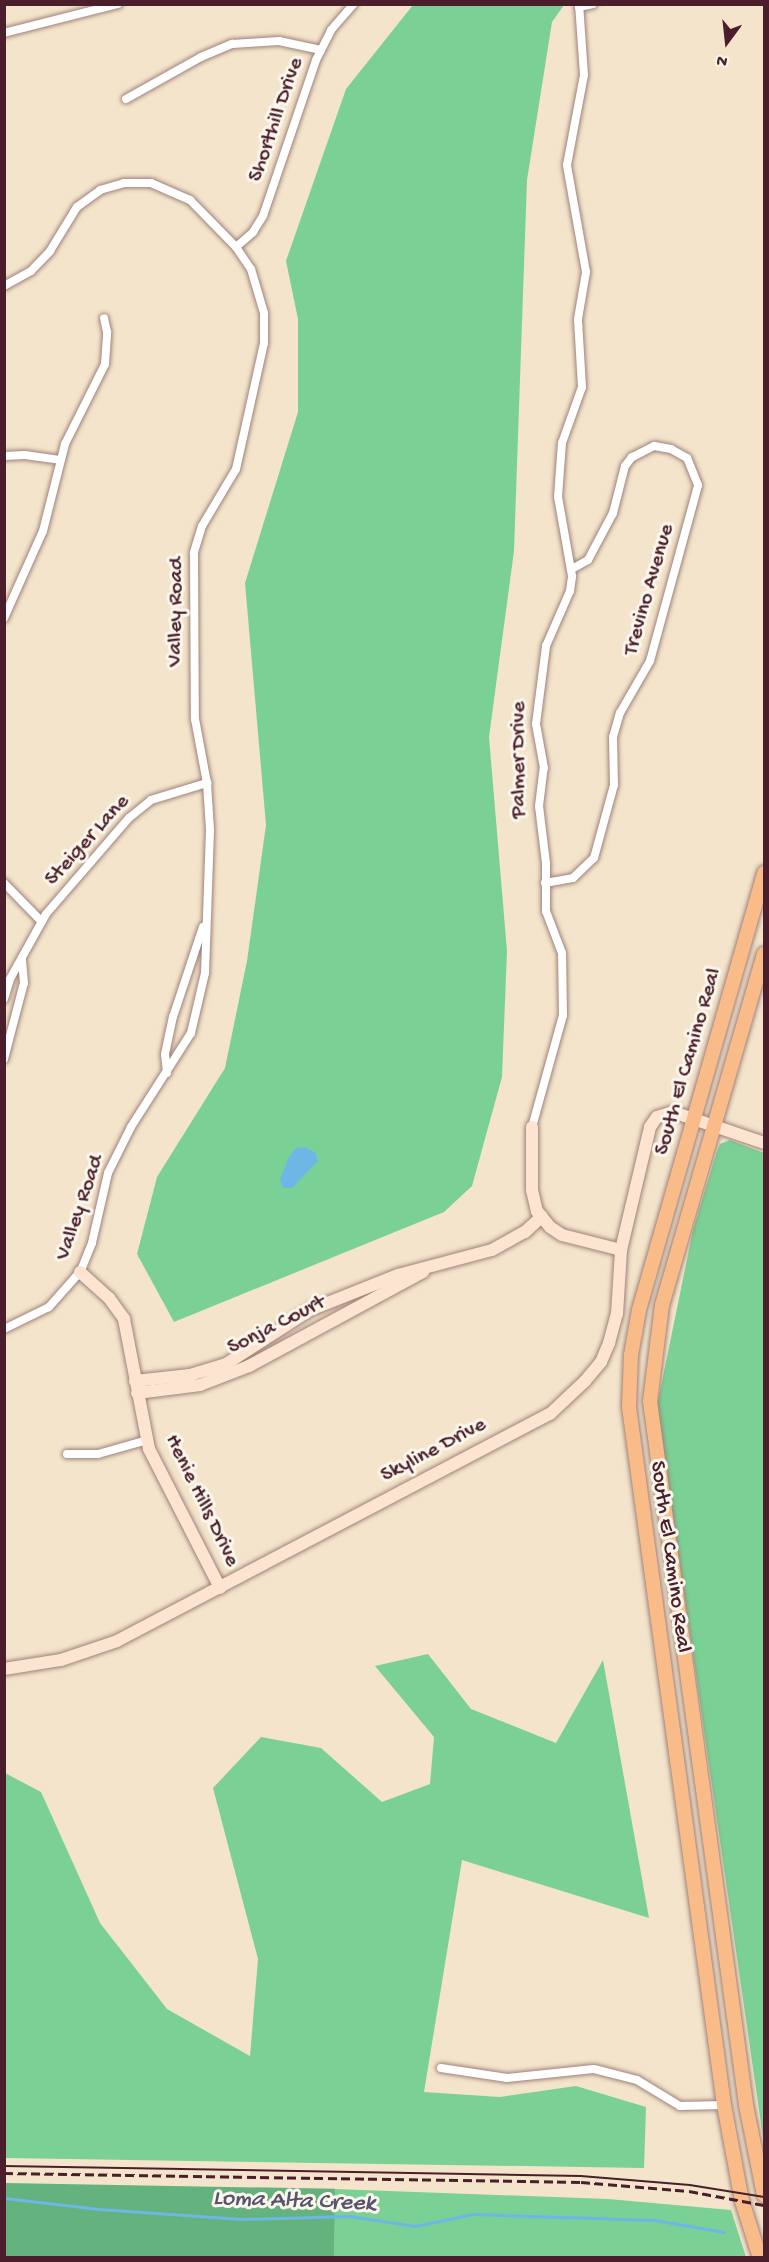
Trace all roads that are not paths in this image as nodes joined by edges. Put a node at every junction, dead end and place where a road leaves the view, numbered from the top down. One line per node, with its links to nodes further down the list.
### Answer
1 (118, 4): 5 (street)
2 (354, 4): 6 (street, Shorthill Drive)
3 (593, 4): 4 (street)
4 (579, 6): 13 (street, Palmer Drive)
5 (4, 33)
6 (321, 50): 7 (street); 8 (street, Shorthill Drive)
7 (126, 99)
8 (236, 247): 9 (street, Valley Road); 15 (street, Valley Road)
9 (4, 286)
10 (104, 318): 12 (street)
11 (4, 456): 12 (street)
12 (60, 460): 14 (street)
13 (572, 569): 17 (street, Palmer Drive); 17 (street, Trevino Avenue)
14 (4, 618)
15 (207, 783): 19 (street, Steiger Lane); 20 (street, Valley Road)
16 (765, 873): 26 (main road, South El Camino Real)
17 (545, 883): 28 (street, Palmer Drive)
18 (4, 884): 19 (street)
19 (42, 922): 22 (street, Steiger Lane)
20 (204, 925): 25 (street, Valley Road); 25 (street, Valley Road)
21 (765, 954): 27 (main road, South El Camino Real)
22 (22, 958): 23 (street, Steiger Lane); 24 (street)
23 (4, 999)
24 (4, 1059)
25 (167, 1073): 33 (street, Valley Road)
26 (695, 1118): 27 (street, Skyline Drive); 31 (street, Skyline Drive); 41 (main road, South El Camino Real)
27 (715, 1125): 29 (street, Skyline Drive); 42 (main road, South El Camino Real)
28 (532, 1127): 30 (street, Palmer Drive)
29 (765, 1143)
30 (542, 1216): 31 (street, Palmer Drive); 32 (street, Sonja Court)
31 (621, 1250): 38 (street, Skyline Drive)
32 (426, 1270): 35 (street, Sonja Court); 35 (street, Sonja Court)
33 (80, 1272): 34 (street, Valley Road); 35 (street, Henie Hills Drive)
34 (4, 1329)
35 (136, 1387): 36 (street, Henie Hills Drive)
36 (147, 1440): 37 (street); 38 (street, Henie Hills Drive)
37 (67, 1454)
38 (220, 1588): 39 (street, Skyline Drive)
39 (4, 1670)
40 (441, 2068): 41 (street)
41 (724, 2105): 43 (main road, South El Camino Real)
42 (765, 2195)
43 (760, 2258)

